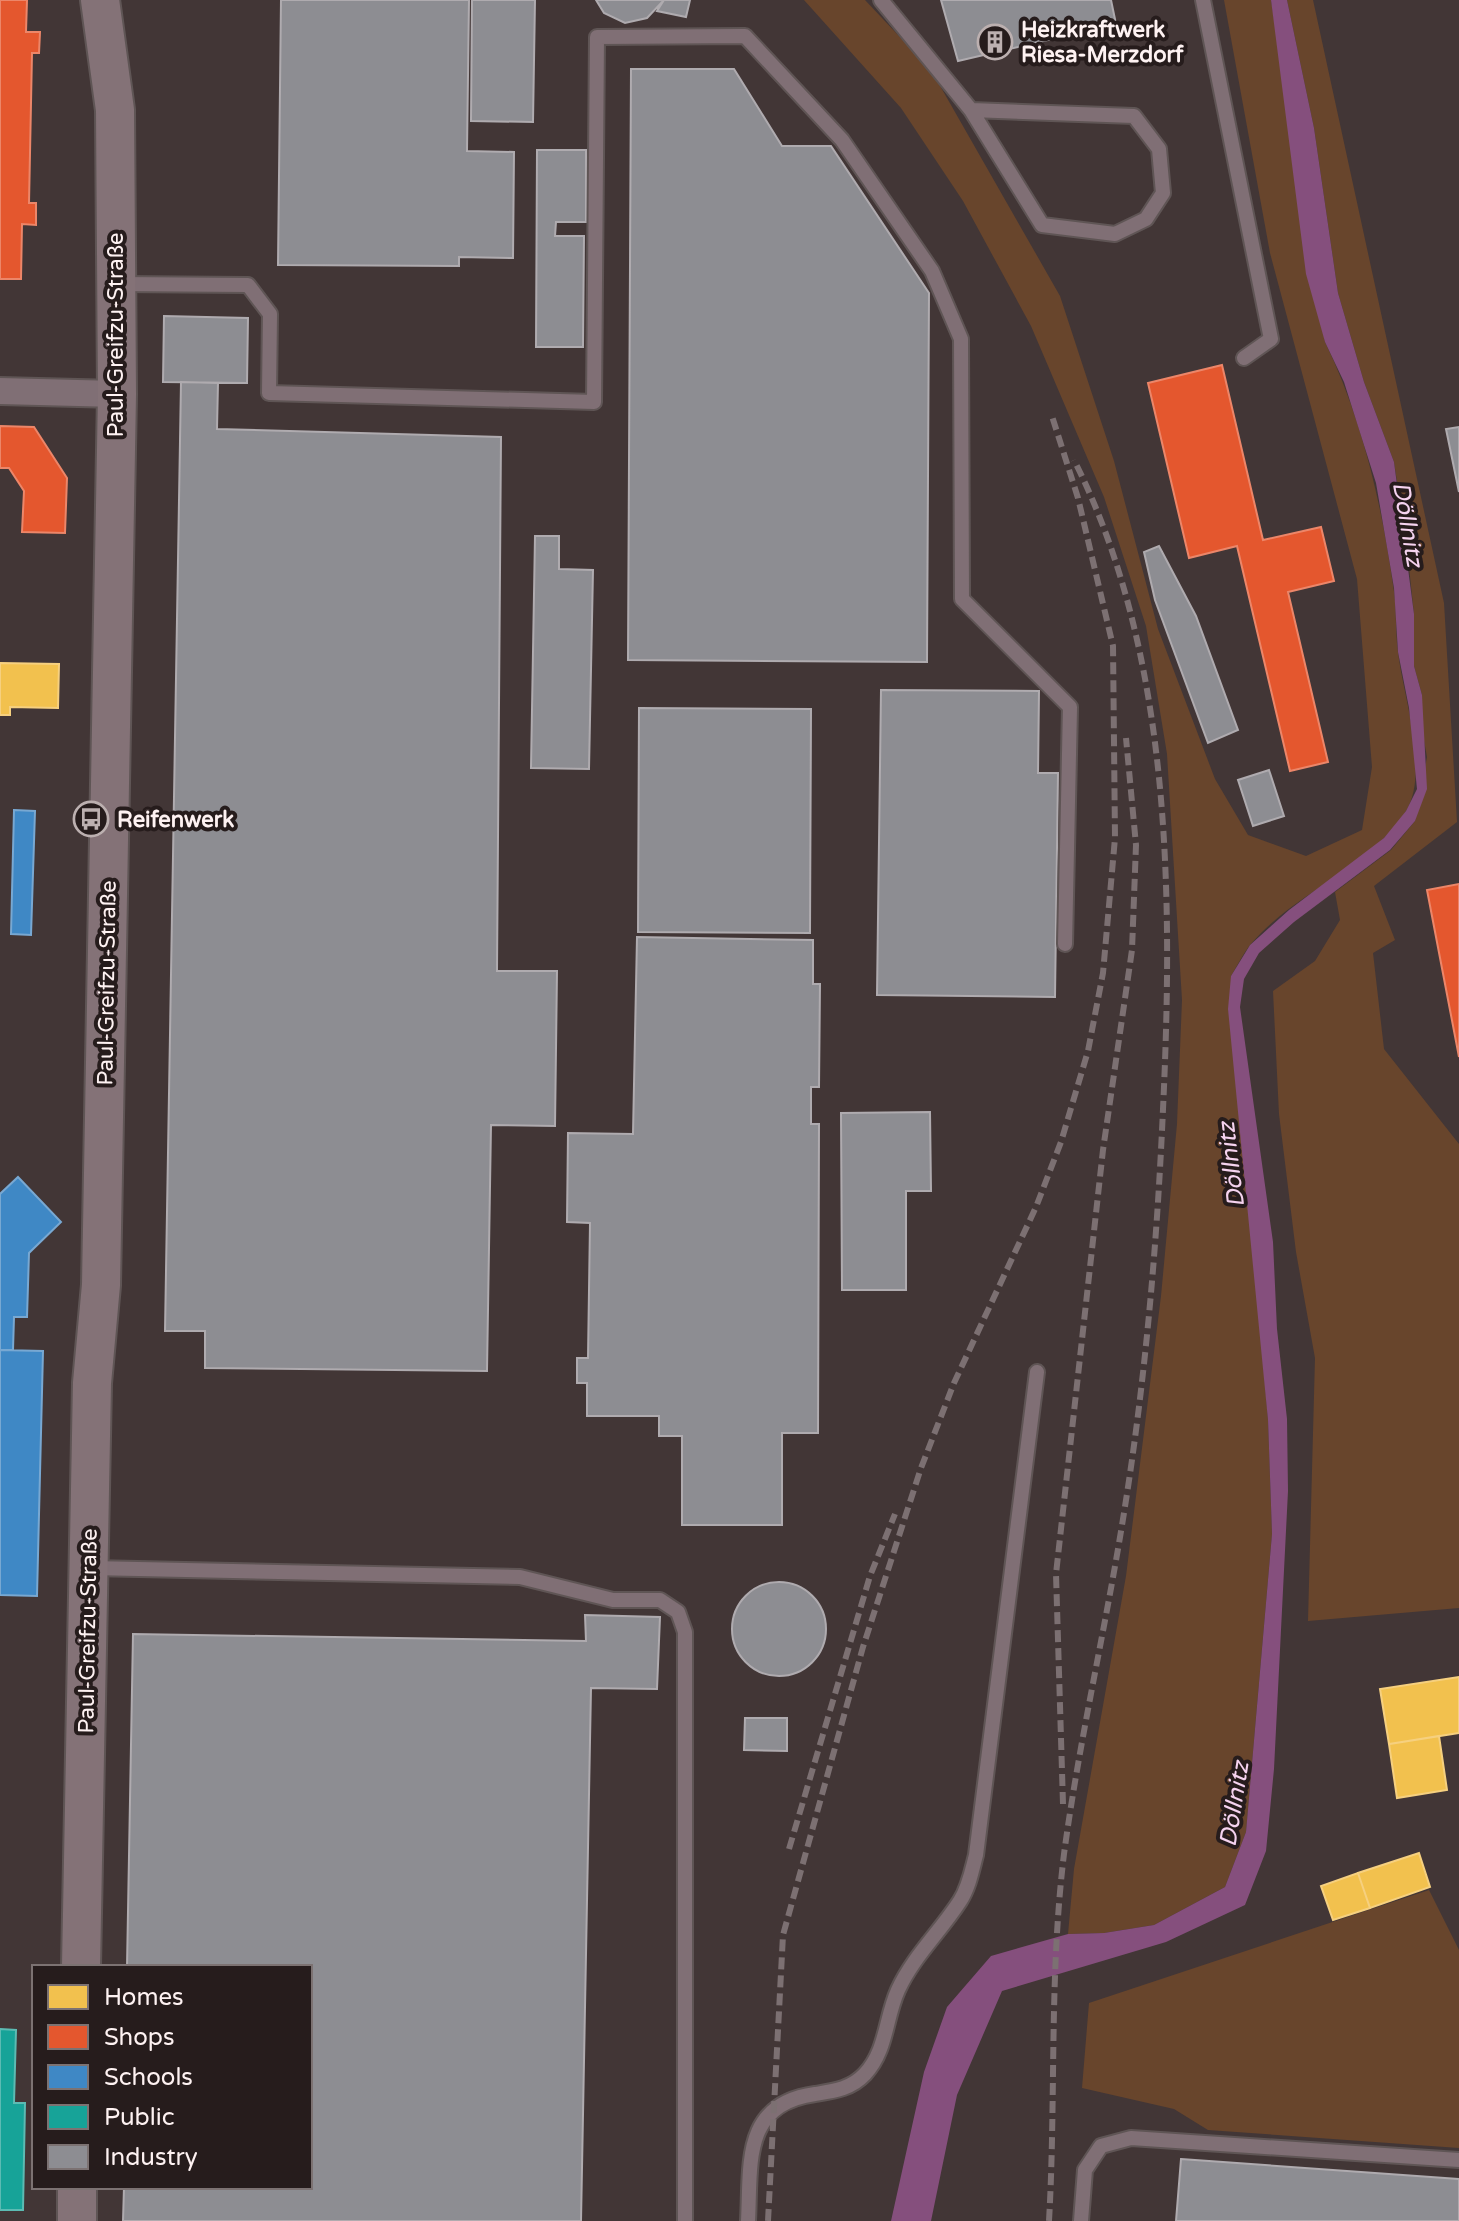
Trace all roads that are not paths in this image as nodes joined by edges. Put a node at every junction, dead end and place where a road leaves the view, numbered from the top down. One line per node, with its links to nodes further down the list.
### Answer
1 (100, 0): 5 (main road, Paul-Greifzu-Straße)
2 (881, 0): 4 (lane)
3 (1203, 0): 6 (lane)
4 (971, 110): 4 (lane)
5 (116, 284): 8 (main road, Paul-Greifzu-Straße); 9 (lane)
6 (1244, 358)
7 (0, 391): 8 (street)
8 (117, 394): 11 (main road, Paul-Greifzu-Straße)
9 (1065, 944)
10 (1037, 1372): 17 (lane)
11 (88, 1568): 12 (main road, Paul-Greifzu-Straße); 16 (lane)
12 (81, 1965)
13 (1459, 2160): 18 (lane)
14 (77, 2189): 15 (main road)
15 (77, 2221)
16 (685, 2221)
17 (748, 2221)
18 (1081, 2221)

